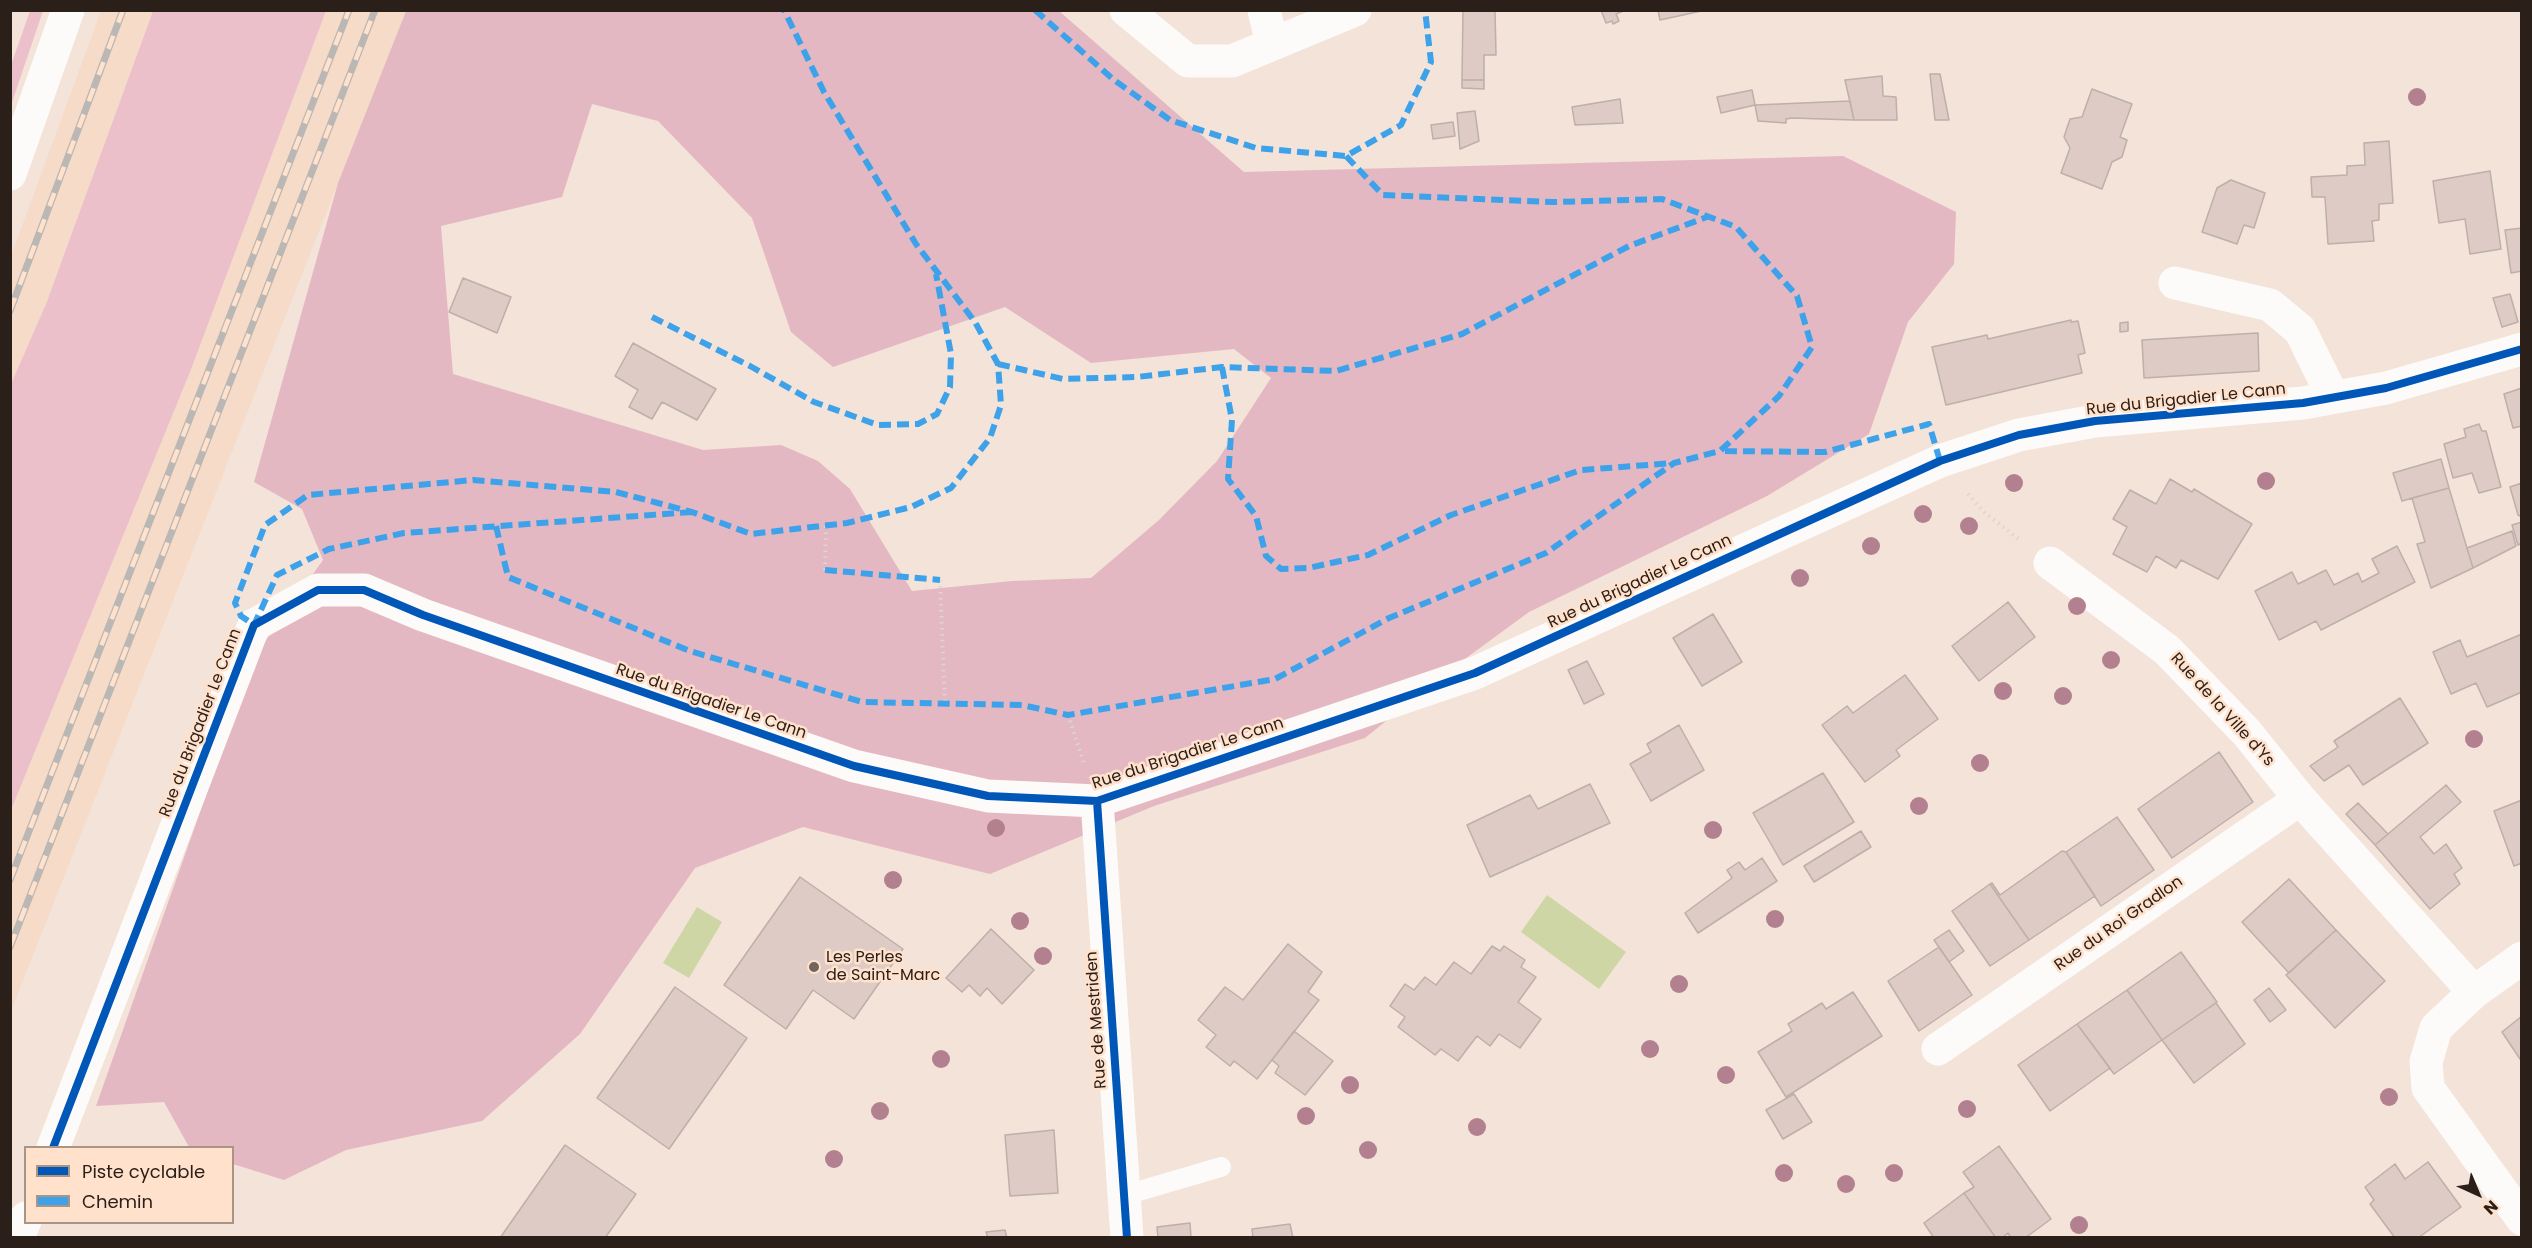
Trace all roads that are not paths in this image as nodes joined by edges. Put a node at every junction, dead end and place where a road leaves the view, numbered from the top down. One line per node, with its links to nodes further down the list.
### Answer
1 (68, 10): 6 (main road)
2 (1126, 10): 5 (main road)
3 (1264, 10): 5 (main road)
4 (1355, 10): 5 (main road)
5 (1272, 44)
6 (10, 174)
7 (2175, 283): 9 (main road)
8 (2522, 349): 9 (main road, Rue du Brigadier Le Cann)
9 (2333, 397): 12 (main road, Rue du Brigadier Le Cann)
10 (2050, 563): 11 (main road, Rue de la Ville d'Ys)
11 (2300, 799): 14 (main road, Rue de la Ville d'Ys); 15 (main road, Rue du Roi Gradlon)
12 (1097, 801): 16 (main road, Rue du Brigadier Le Cann); 18 (main road, Rue de Mestriden)
13 (2522, 958): 14 (main road)
14 (2474, 992): 19 (main road)
15 (1938, 1048)
16 (53, 1146)
17 (1221, 1167): 18 (lane)
18 (1122, 1196): 22 (main road, Rue de Mestriden)
19 (2522, 1219)
20 (24, 1223): 21 (main road)
21 (18, 1238)
22 (1127, 1238)

